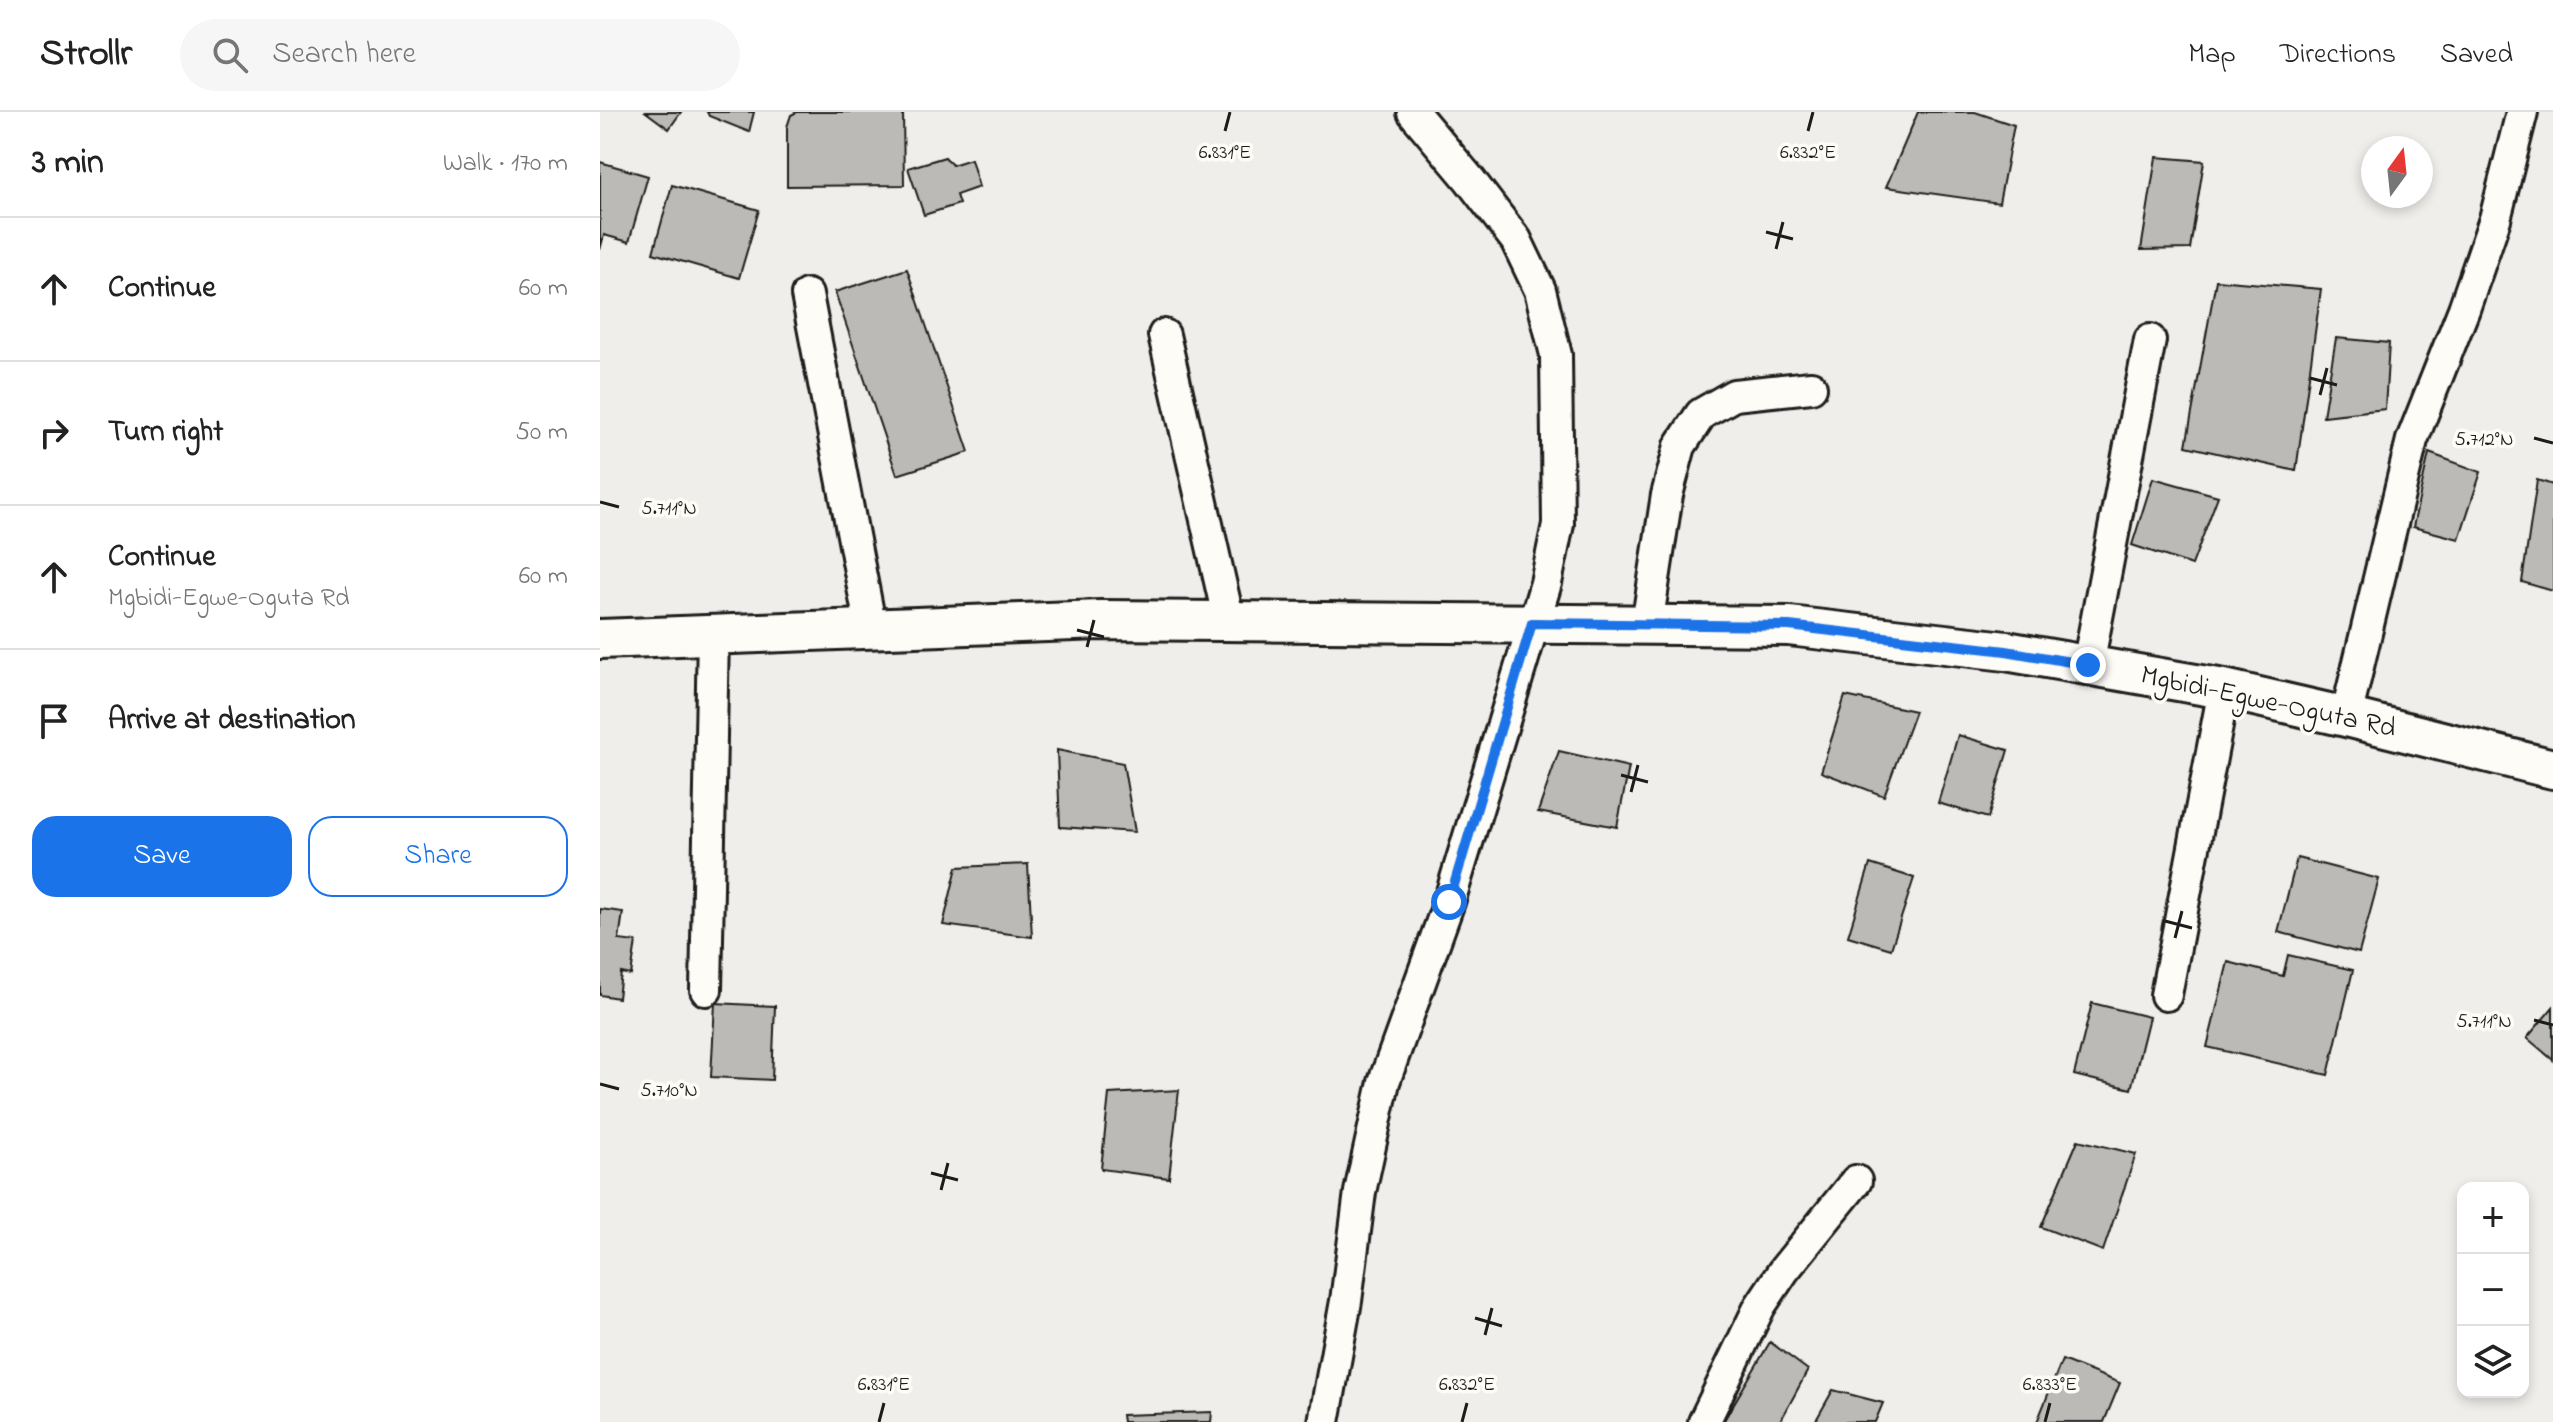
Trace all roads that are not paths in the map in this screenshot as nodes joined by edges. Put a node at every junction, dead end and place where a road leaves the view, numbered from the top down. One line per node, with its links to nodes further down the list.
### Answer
1 (1413, 112): 8 (street)
2 (2522, 112): 15 (street)
3 (807, 295): 10 (street)
4 (1164, 335): 7 (street)
5 (2150, 340): 13 (street)
6 (1811, 387): 9 (street)
7 (1229, 621): 8 (street, Mgbidi-Egwe-Oguta Rd); 10 (street, Mgbidi-Egwe-Oguta Rd)
8 (1532, 623): 9 (street, Mgbidi-Egwe-Oguta Rd); 20 (street)
9 (1647, 625): 13 (street, Mgbidi-Egwe-Oguta Rd)
10 (871, 629): 11 (street, Mgbidi-Egwe-Oguta Rd)
11 (713, 635): 12 (street, Mgbidi-Egwe-Oguta Rd); 17 (street)
12 (600, 639)
13 (2088, 665): 14 (street, Mgbidi-Egwe-Oguta Rd)
14 (2224, 689): 15 (street, Mgbidi-Egwe-Oguta Rd); 18 (street)
15 (2346, 717): 16 (street, Mgbidi-Egwe-Oguta Rd)
16 (2553, 769)
17 (706, 990)
18 (2166, 995)
19 (1856, 1181): 21 (street)
20 (1324, 1422)
21 (1704, 1422)

